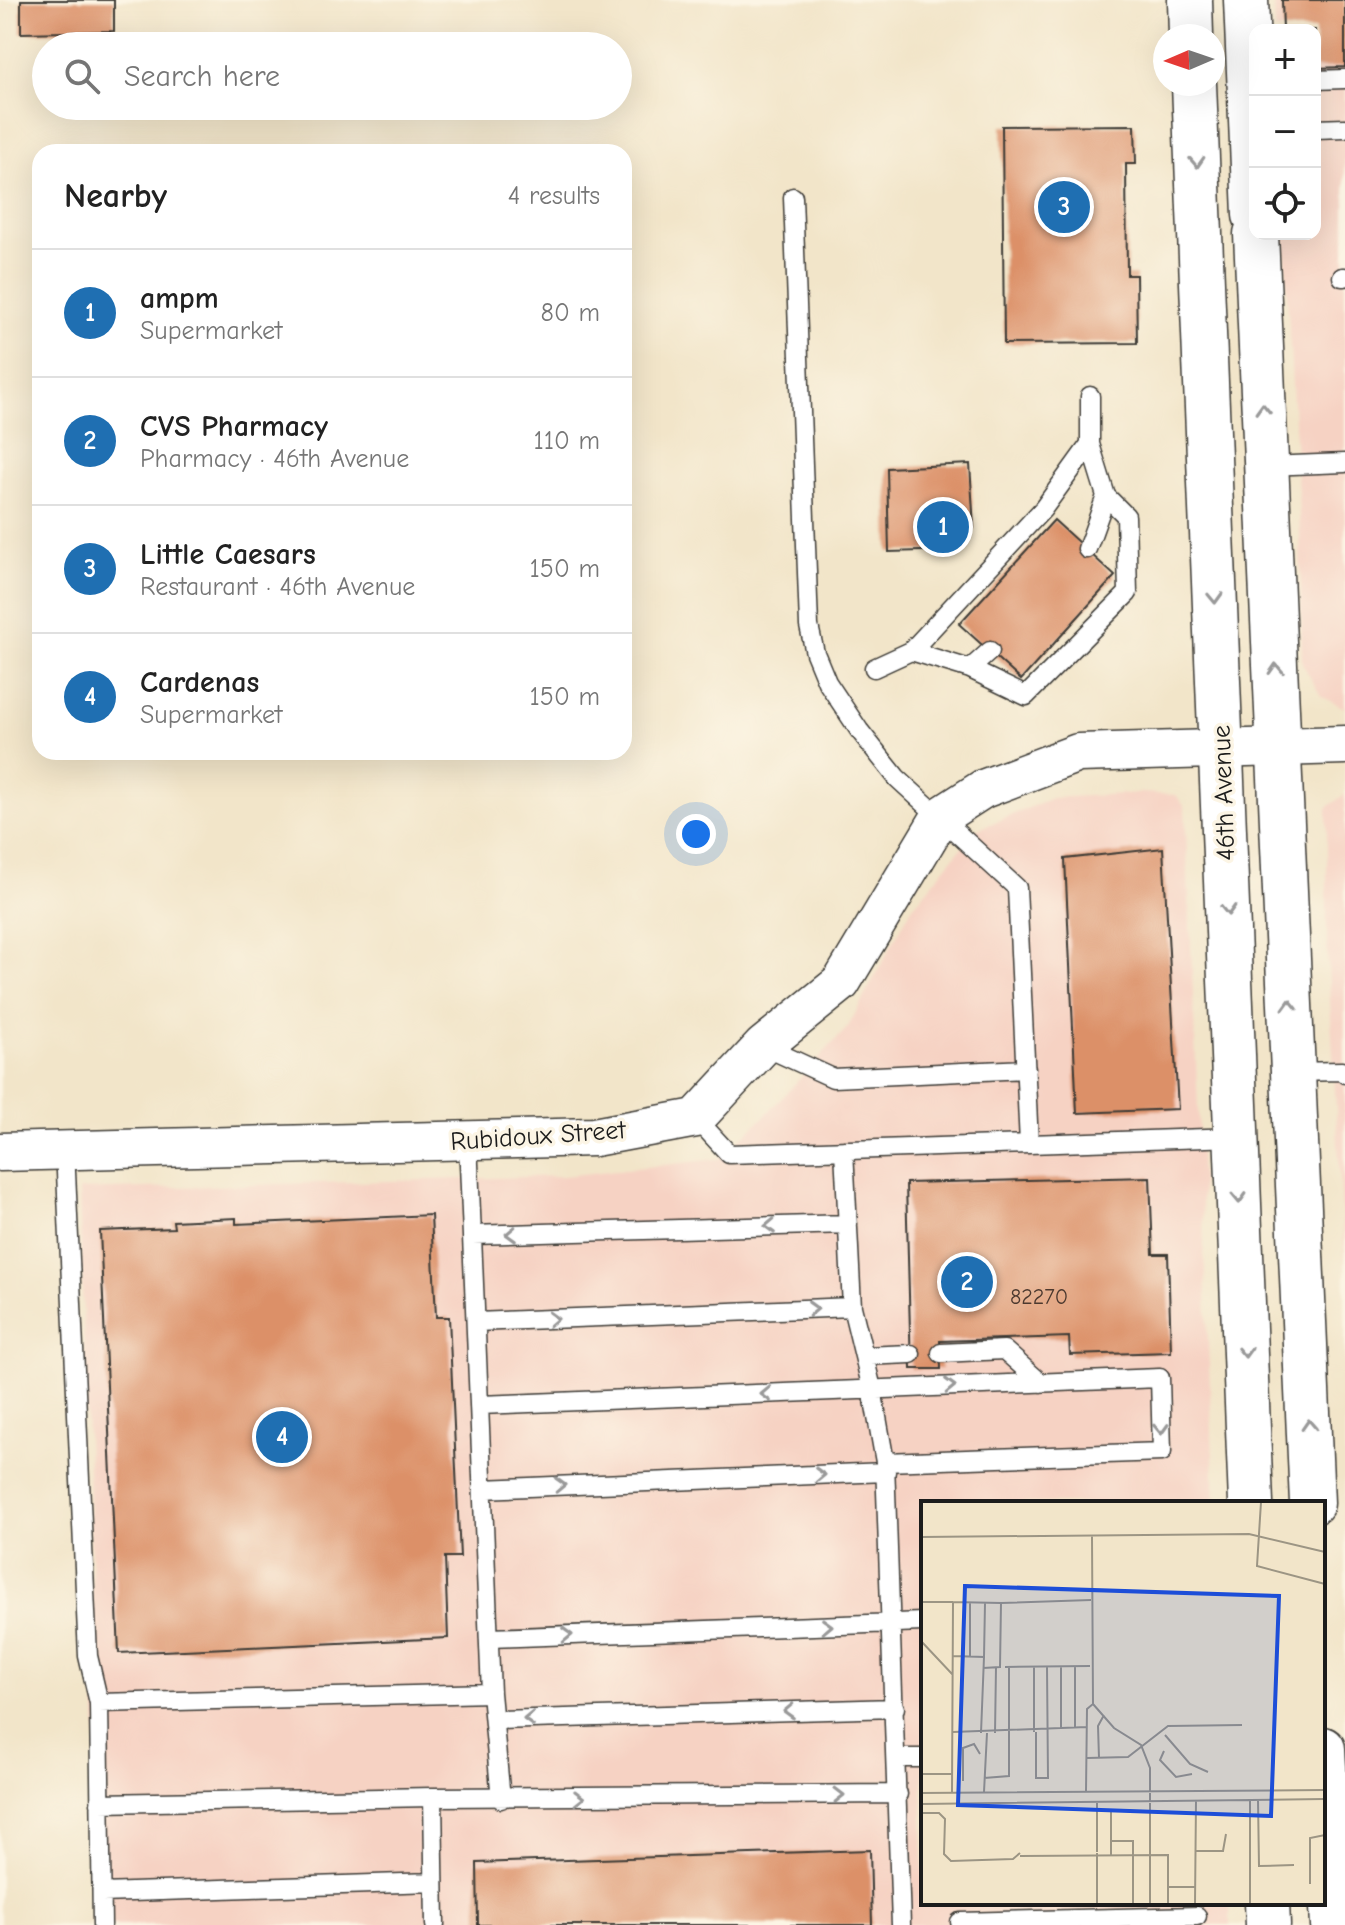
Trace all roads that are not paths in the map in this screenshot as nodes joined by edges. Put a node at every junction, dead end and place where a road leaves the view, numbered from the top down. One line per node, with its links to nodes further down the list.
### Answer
1 (1190, 0): 3 (main road)
2 (1246, 0): 4 (main road)
3 (1191, 24)
4 (1249, 42)
5 (1345, 79): 6 (lane)
6 (1321, 80)
7 (1194, 96): 24 (main road, 46th Avenue, one-way to 24)
8 (1345, 128): 9 (lane)
9 (1321, 129)
10 (793, 197): 25 (lane)
11 (1256, 240): 15 (main road, one-way to 11)
12 (1090, 396): 13 (lane)
13 (1090, 444): 16 (lane); 18 (lane)
14 (1345, 463): 15 (lane)
15 (1266, 466): 23 (main road, one-way to 15)
16 (1106, 496): 17 (lane); 21 (lane)
17 (1087, 549)
18 (911, 651): 20 (lane); 21 (lane)
19 (990, 651): 21 (lane)
20 (874, 668)
21 (970, 669)
22 (1345, 745): 23 (street)
23 (1279, 747): 24 (street); 29 (main road, one-way to 23)
24 (1221, 748): 25 (street); 31 (main road, 46th Avenue, one-way to 31)
25 (941, 816): 26 (street); 27 (lane)
26 (763, 1046): 27 (lane); 30 (street)
27 (1026, 1069): 33 (lane)
28 (1344, 1071): 29 (lane)
29 (1292, 1072): 50 (main road, one-way to 29)
30 (696, 1118): 32 (street, Rubidoux Street); 35 (lane)
31 (1236, 1137): 33 (lane); 49 (main road, 46th Avenue, one-way to 49)
32 (468, 1140): 34 (street, Rubidoux Street); 38 (lane)
33 (1029, 1144): 35 (lane)
34 (65, 1150): 36 (street, Rubidoux Street); 55 (lane)
35 (844, 1150): 37 (lane)
36 (0, 1152)
37 (848, 1224): 38 (lane, one-way to 38); 39 (lane)
38 (472, 1235): 40 (lane)
39 (852, 1307): 40 (lane, one-way to 39); 43 (lane)
40 (476, 1322): 46 (lane)
41 (941, 1353): 44 (lane)
42 (911, 1354): 43 (lane)
43 (864, 1356): 45 (lane)
44 (1041, 1383): 45 (lane, one-way to 44); 47 (lane, one-way to 47)
45 (872, 1389): 46 (lane, one-way to 46); 47 (lane)
46 (479, 1405): 48 (lane)
47 (885, 1467): 48 (lane, one-way to 47); 52 (lane)
48 (482, 1489): 53 (lane)
49 (1251, 1501)
50 (1312, 1501)
51 (921, 1622): 52 (lane)
52 (892, 1623): 53 (lane, one-way to 52); 56 (lane)
53 (489, 1638): 54 (lane)
54 (491, 1693): 55 (lane); 57 (lane)
55 (99, 1703): 64 (lane)
56 (895, 1708): 57 (lane, one-way to 57); 58 (lane)
57 (495, 1720): 63 (lane)
58 (897, 1758): 59 (lane); 61 (lane)
59 (921, 1758)
60 (1325, 1784): 74 (main road)
61 (898, 1794): 63 (lane, one-way to 61); 72 (lane)
62 (433, 1797): 63 (lane); 64 (lane); 65 (lane)
63 (501, 1799)
64 (100, 1803): 66 (lane)
65 (433, 1882): 66 (lane); 71 (lane)
66 (102, 1893): 70 (lane)
67 (1267, 1905): 73 (main road)
68 (1196, 1915): 69 (lane)
69 (958, 1917)
70 (102, 1925)
71 (435, 1925)
72 (901, 1925)
73 (1268, 1925)
74 (1333, 1925)

